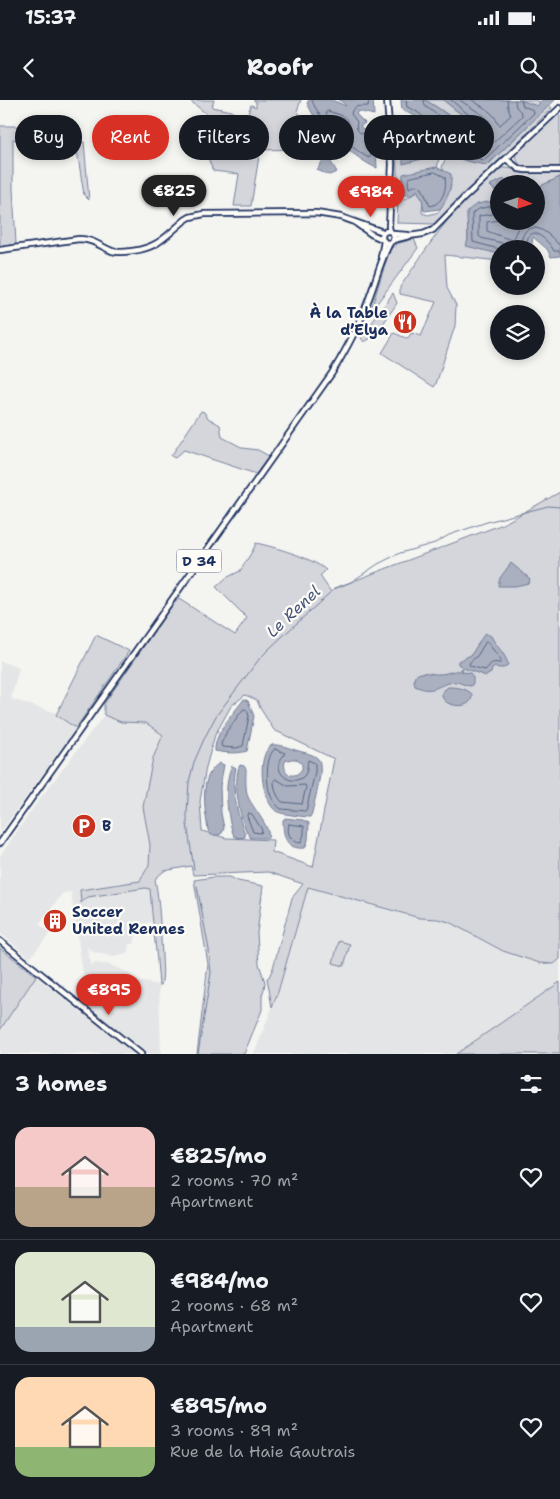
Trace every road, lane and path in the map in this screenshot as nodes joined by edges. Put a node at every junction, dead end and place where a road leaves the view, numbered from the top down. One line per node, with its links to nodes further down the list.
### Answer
1 (387, 100): 6 (main road)
2 (560, 108): 3 (main road)
3 (506, 159): 4 (main road); 7 (main road)
4 (560, 170)
5 (352, 220): 6 (main road); 8 (main road); 10 (main road)
6 (388, 232): 7 (main road); 8 (main road); 9 (main road)
7 (409, 236): 9 (main road)
8 (383, 240): 9 (main road); 11 (main road, D 34)
9 (391, 241): 11 (main road, D 34)
10 (0, 250)
11 (379, 268): 12 (main road, D 34)
12 (0, 843)
13 (0, 941): 14 (main road)
14 (141, 1054)

